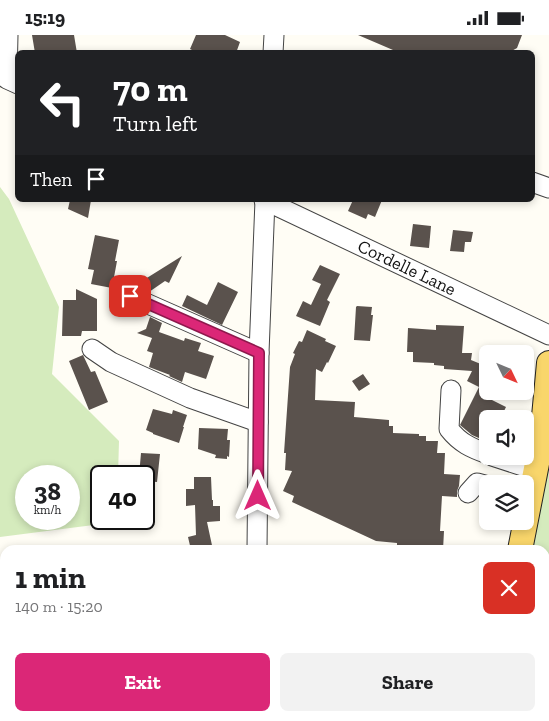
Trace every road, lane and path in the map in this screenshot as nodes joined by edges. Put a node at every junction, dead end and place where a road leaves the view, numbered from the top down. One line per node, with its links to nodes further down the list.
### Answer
1 (8, 35): 4 (street)
2 (274, 35): 3 (street)
3 (273, 50)
4 (15, 83)
5 (535, 183): 6 (street)
6 (549, 187)
7 (264, 202): 12 (street)
8 (268, 202): 10 (street, Cordelle Lane)
9 (130, 296): 12 (street)
10 (549, 335)
11 (92, 349): 15 (street)
12 (259, 353): 15 (street)
13 (549, 363): 18 (main road)
14 (451, 390): 16 (street)
15 (258, 422): 23 (street)
16 (479, 450)
17 (520, 465): 18 (street)
18 (536, 470): 19 (main road)
19 (534, 476)
20 (479, 484): 21 (street)
21 (468, 493)
22 (523, 530): 24 (main road)
23 (257, 545)
24 (521, 545)

